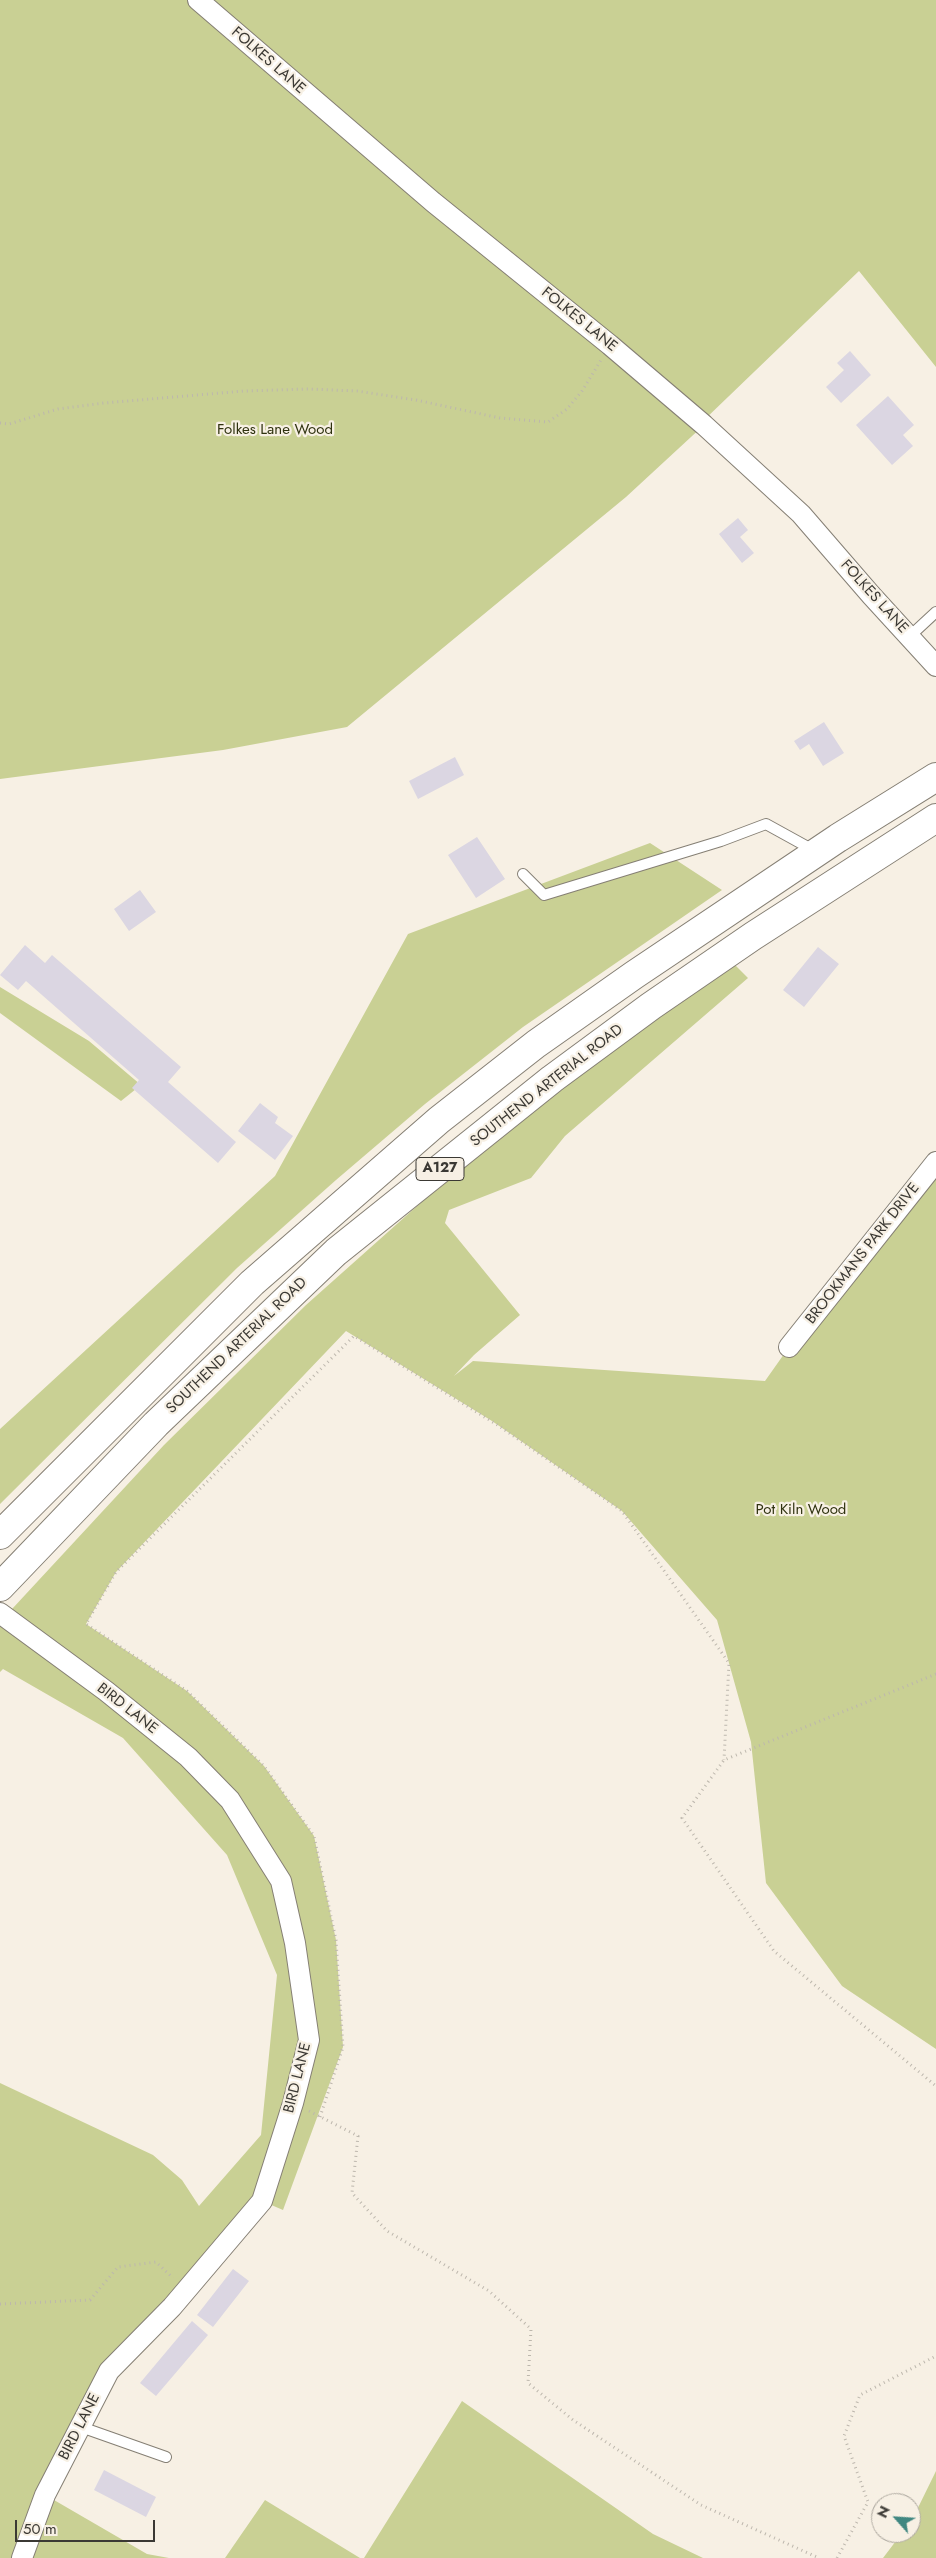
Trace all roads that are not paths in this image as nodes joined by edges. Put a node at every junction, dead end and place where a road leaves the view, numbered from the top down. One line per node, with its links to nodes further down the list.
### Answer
1 (198, 0): 3 (street, FOLKES LANE)
2 (936, 612): 3 (lane)
3 (909, 637): 4 (street, FOLKES LANE)
4 (936, 666)
5 (936, 777): 7 (highway, A127)
6 (936, 818): 12 (highway, SOUTHEND ARTERIAL ROAD / A127)
7 (816, 852): 8 (lane); 11 (highway, A127)
8 (523, 874)
9 (936, 1162): 10 (street, BROOKMANS PARK DRIVE)
10 (789, 1347)
11 (0, 1535)
12 (0, 1587)
13 (0, 1614): 14 (street, BIRD LANE)
14 (81, 2427): 15 (lane); 16 (street, BIRD LANE)
15 (166, 2457)
16 (22, 2558)

